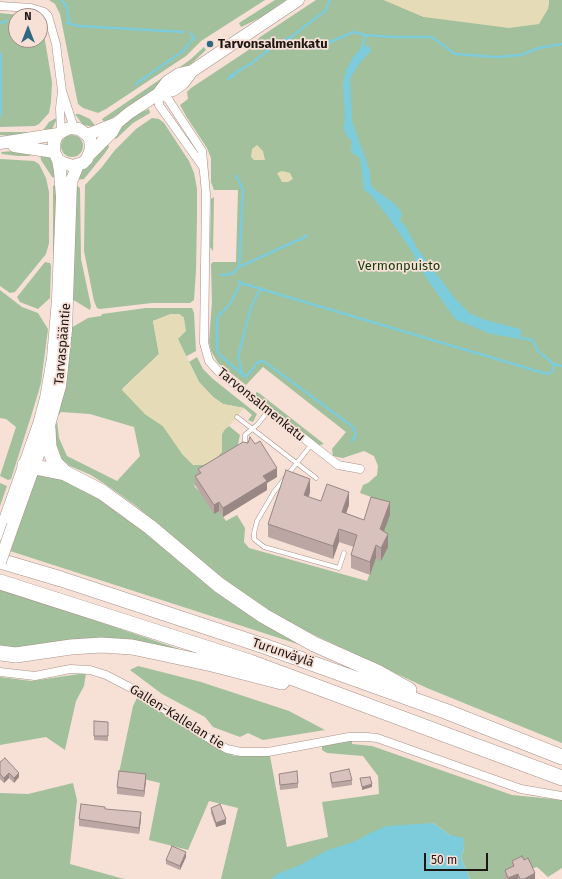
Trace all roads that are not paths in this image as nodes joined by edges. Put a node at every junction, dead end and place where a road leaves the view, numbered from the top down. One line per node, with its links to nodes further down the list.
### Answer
1 (296, 1): 4 (main road)
2 (2, 4): 3 (street)
3 (62, 91): 6 (street); 7 (street)
4 (158, 94): 5 (main road); 15 (street, Tarvonsalmenkatu)
5 (117, 123): 8 (main road); 10 (main road)
6 (74, 128): 7 (main road); 8 (main road)
7 (60, 133): 9 (main road); 11 (main road)
8 (87, 135): 10 (main road)
9 (0, 144): 11 (main road)
10 (90, 154): 12 (main road)
11 (56, 156): 12 (main road); 13 (main road, Tarvaspääntie)
12 (78, 165): 13 (main road, Tarvaspääntie)
13 (63, 299): 14 (main road, Tarvaspääntie)
14 (61, 330): 18 (main road, Tarvaspääntie); 22 (main road, Tarvaspääntie)
15 (268, 411): 17 (lane); 19 (street, Tarvonsalmenkatu)
16 (237, 417): 17 (lane)
17 (252, 428): 20 (lane); 21 (lane)
18 (48, 429): 22 (main road, Tarvaspääntie); 24 (highway)
19 (311, 445): 21 (lane); 23 (street, Tarvonsalmenkatu)
20 (246, 449)
21 (298, 464): 25 (lane); 28 (lane)
22 (29, 465): 24 (highway); 26 (main road, Tarvaspääntie)
23 (360, 469)
24 (65, 473): 34 (highway)
25 (316, 478)
26 (9, 523): 27 (main road, Tarvaspääntie); 29 (main road, Tarvaspääntie, bridge)
27 (0, 534)
28 (344, 553)
29 (0, 561): 34 (highway, Turunväylä)
30 (0, 582): 33 (highway, Turunväylä)
31 (0, 653): 33 (highway)
32 (0, 672): 37 (street, Gallen-Kallelan tie)
33 (334, 692): 36 (highway, Turunväylä)
34 (445, 711): 35 (highway, Turunväylä)
35 (562, 757)
36 (562, 778)
37 (562, 796)

